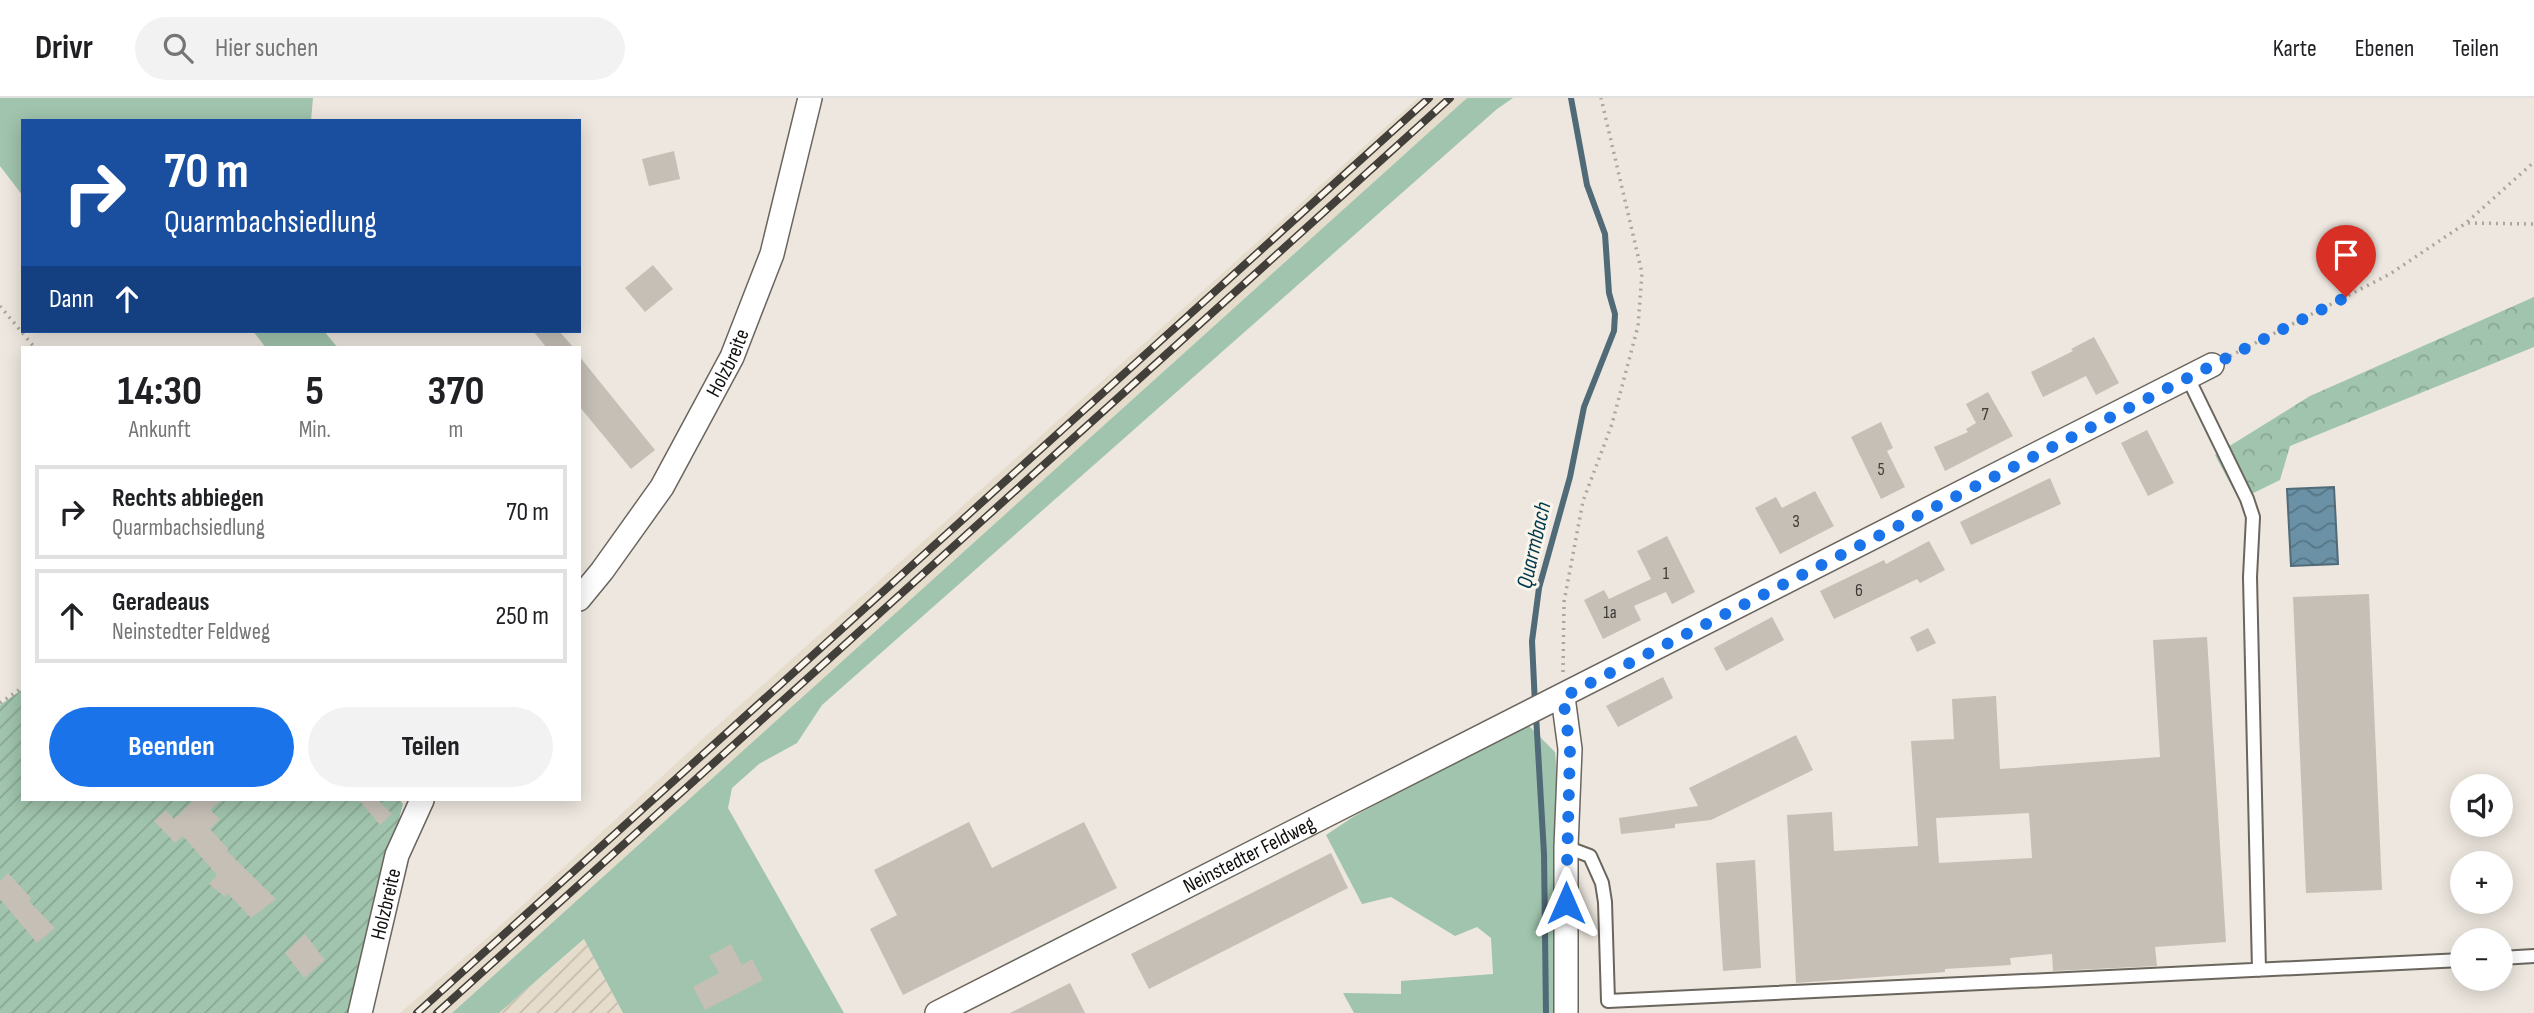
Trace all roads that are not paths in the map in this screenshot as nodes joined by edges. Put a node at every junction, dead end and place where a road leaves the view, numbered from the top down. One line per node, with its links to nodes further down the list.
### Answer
1 (810, 98): 4 (street, Holzbreite)
2 (2212, 365): 3 (street, Neinstedter Feldweg)
3 (2188, 378): 5 (street, Neinstedter Feldweg); 11 (lane)
4 (581, 596)
5 (1555, 700): 7 (street); 13 (street, Neinstedter Feldweg)
6 (422, 801): 12 (street, Holzbreite)
7 (1566, 847): 11 (lane); 14 (street)
8 (2534, 956): 9 (lane)
9 (2513, 957)
10 (2450, 961): 11 (lane)
11 (2259, 970)
12 (360, 1013)
13 (937, 1013)
14 (1566, 1013)

